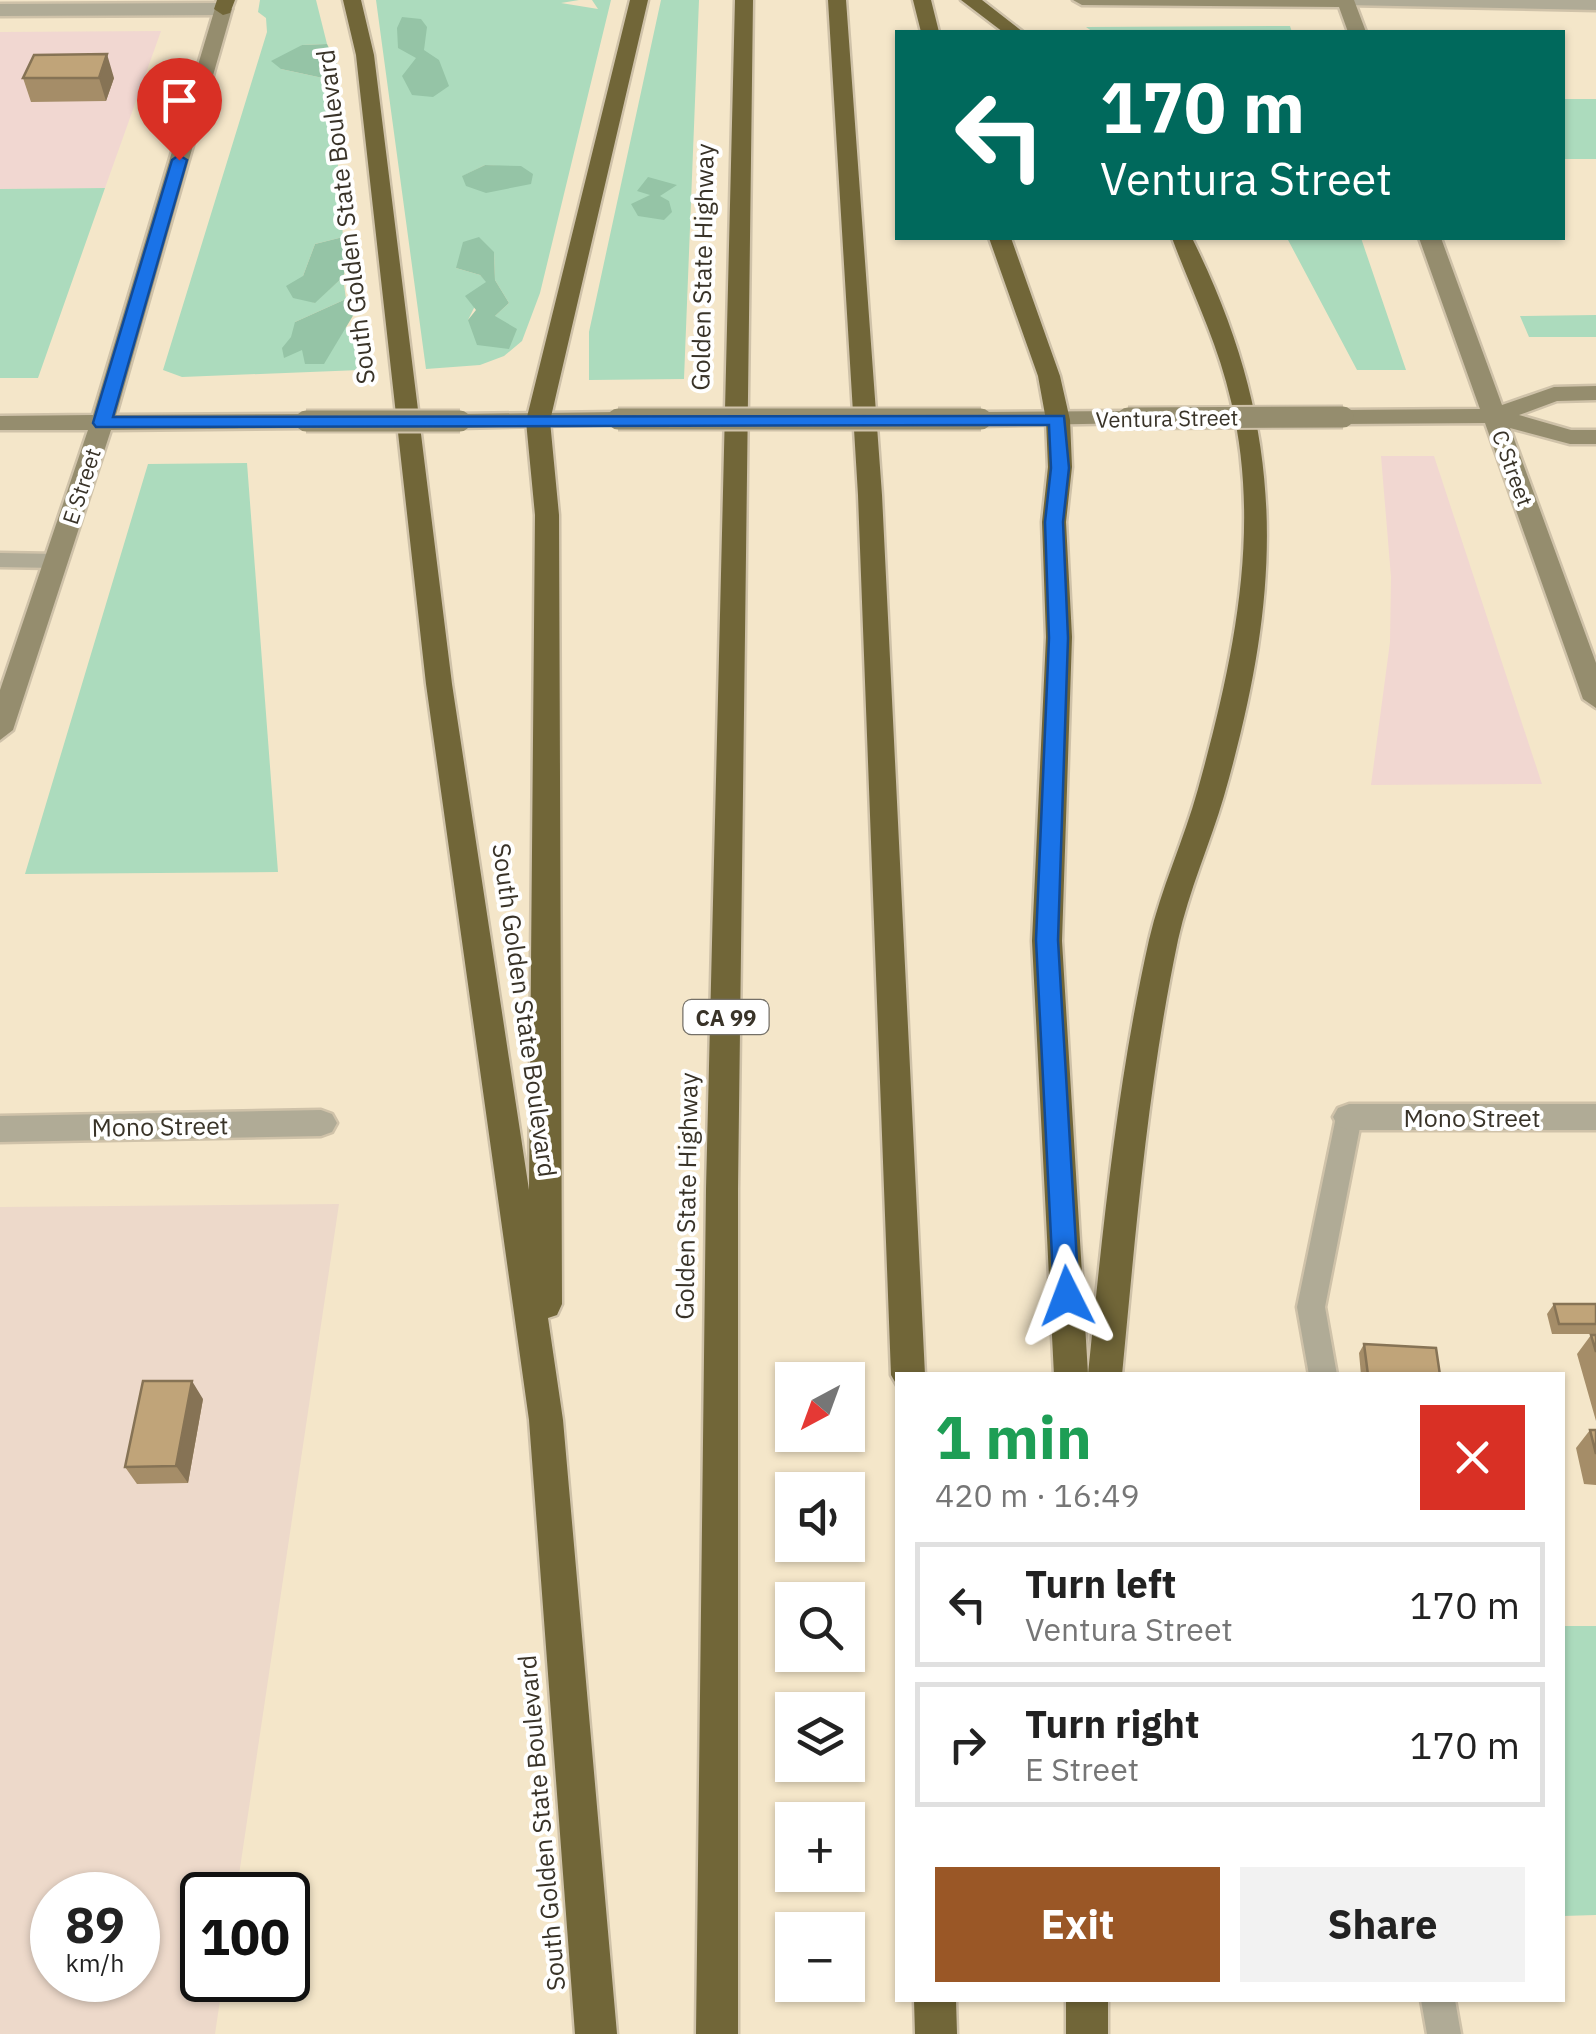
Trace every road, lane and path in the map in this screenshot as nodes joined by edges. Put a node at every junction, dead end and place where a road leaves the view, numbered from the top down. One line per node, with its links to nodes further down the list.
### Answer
1 (352, 0): 37 (highway, South Golden State Boulevard)
2 (638, 0): 21 (highway)
3 (744, 0): 42 (highway, Golden State Highway / CA 99)
4 (836, 0): 33 (highway)
5 (922, 0): 12 (highway)
6 (970, 0): 13 (highway)
7 (1082, 0): 8 (main road)
8 (1346, 1): 9 (street); 14 (main road)
9 (1596, 4)
10 (224, 5): 11 (street); 22 (main road, E Street)
11 (0, 10)
12 (930, 30)
13 (1011, 30)
14 (1356, 30)
15 (1001, 240): 20 (highway)
16 (1183, 240): 35 (highway)
17 (1431, 240): 19 (main road, C Street)
18 (1596, 392): 19 (main road, Ventura Street)
19 (1495, 416): 20 (main road, Ventura Street, bridge); 24 (main road, Ventura Street); 27 (main road, C Street)
20 (1058, 420): 21 (main road, Ventura Street, bridge); 34 (highway)
21 (538, 421): 22 (main road, Ventura Street, bridge); 37 (highway)
22 (102, 423): 23 (main road, Ventura Street); 26 (main road, E Street)
23 (0, 424)
24 (1596, 437)
25 (0, 560): 26 (lane)
26 (56, 561): 28 (main road, E Street)
27 (1596, 698)
28 (0, 730)
29 (1349, 1117): 30 (street, Mono Street); 36 (lane)
30 (1596, 1117)
31 (321, 1123): 32 (street, Mono Street)
32 (0, 1130)
33 (908, 1372)
34 (1071, 1372)
35 (1106, 1372)
36 (1322, 1372)
37 (546, 1420): 41 (highway, South Golden State Boulevard)
38 (935, 2002): 43 (highway)
39 (1087, 2002): 44 (highway)
40 (1438, 2002): 45 (lane)
41 (596, 2034)
42 (717, 2034)
43 (936, 2034)
44 (1087, 2034)
45 (1444, 2034)

